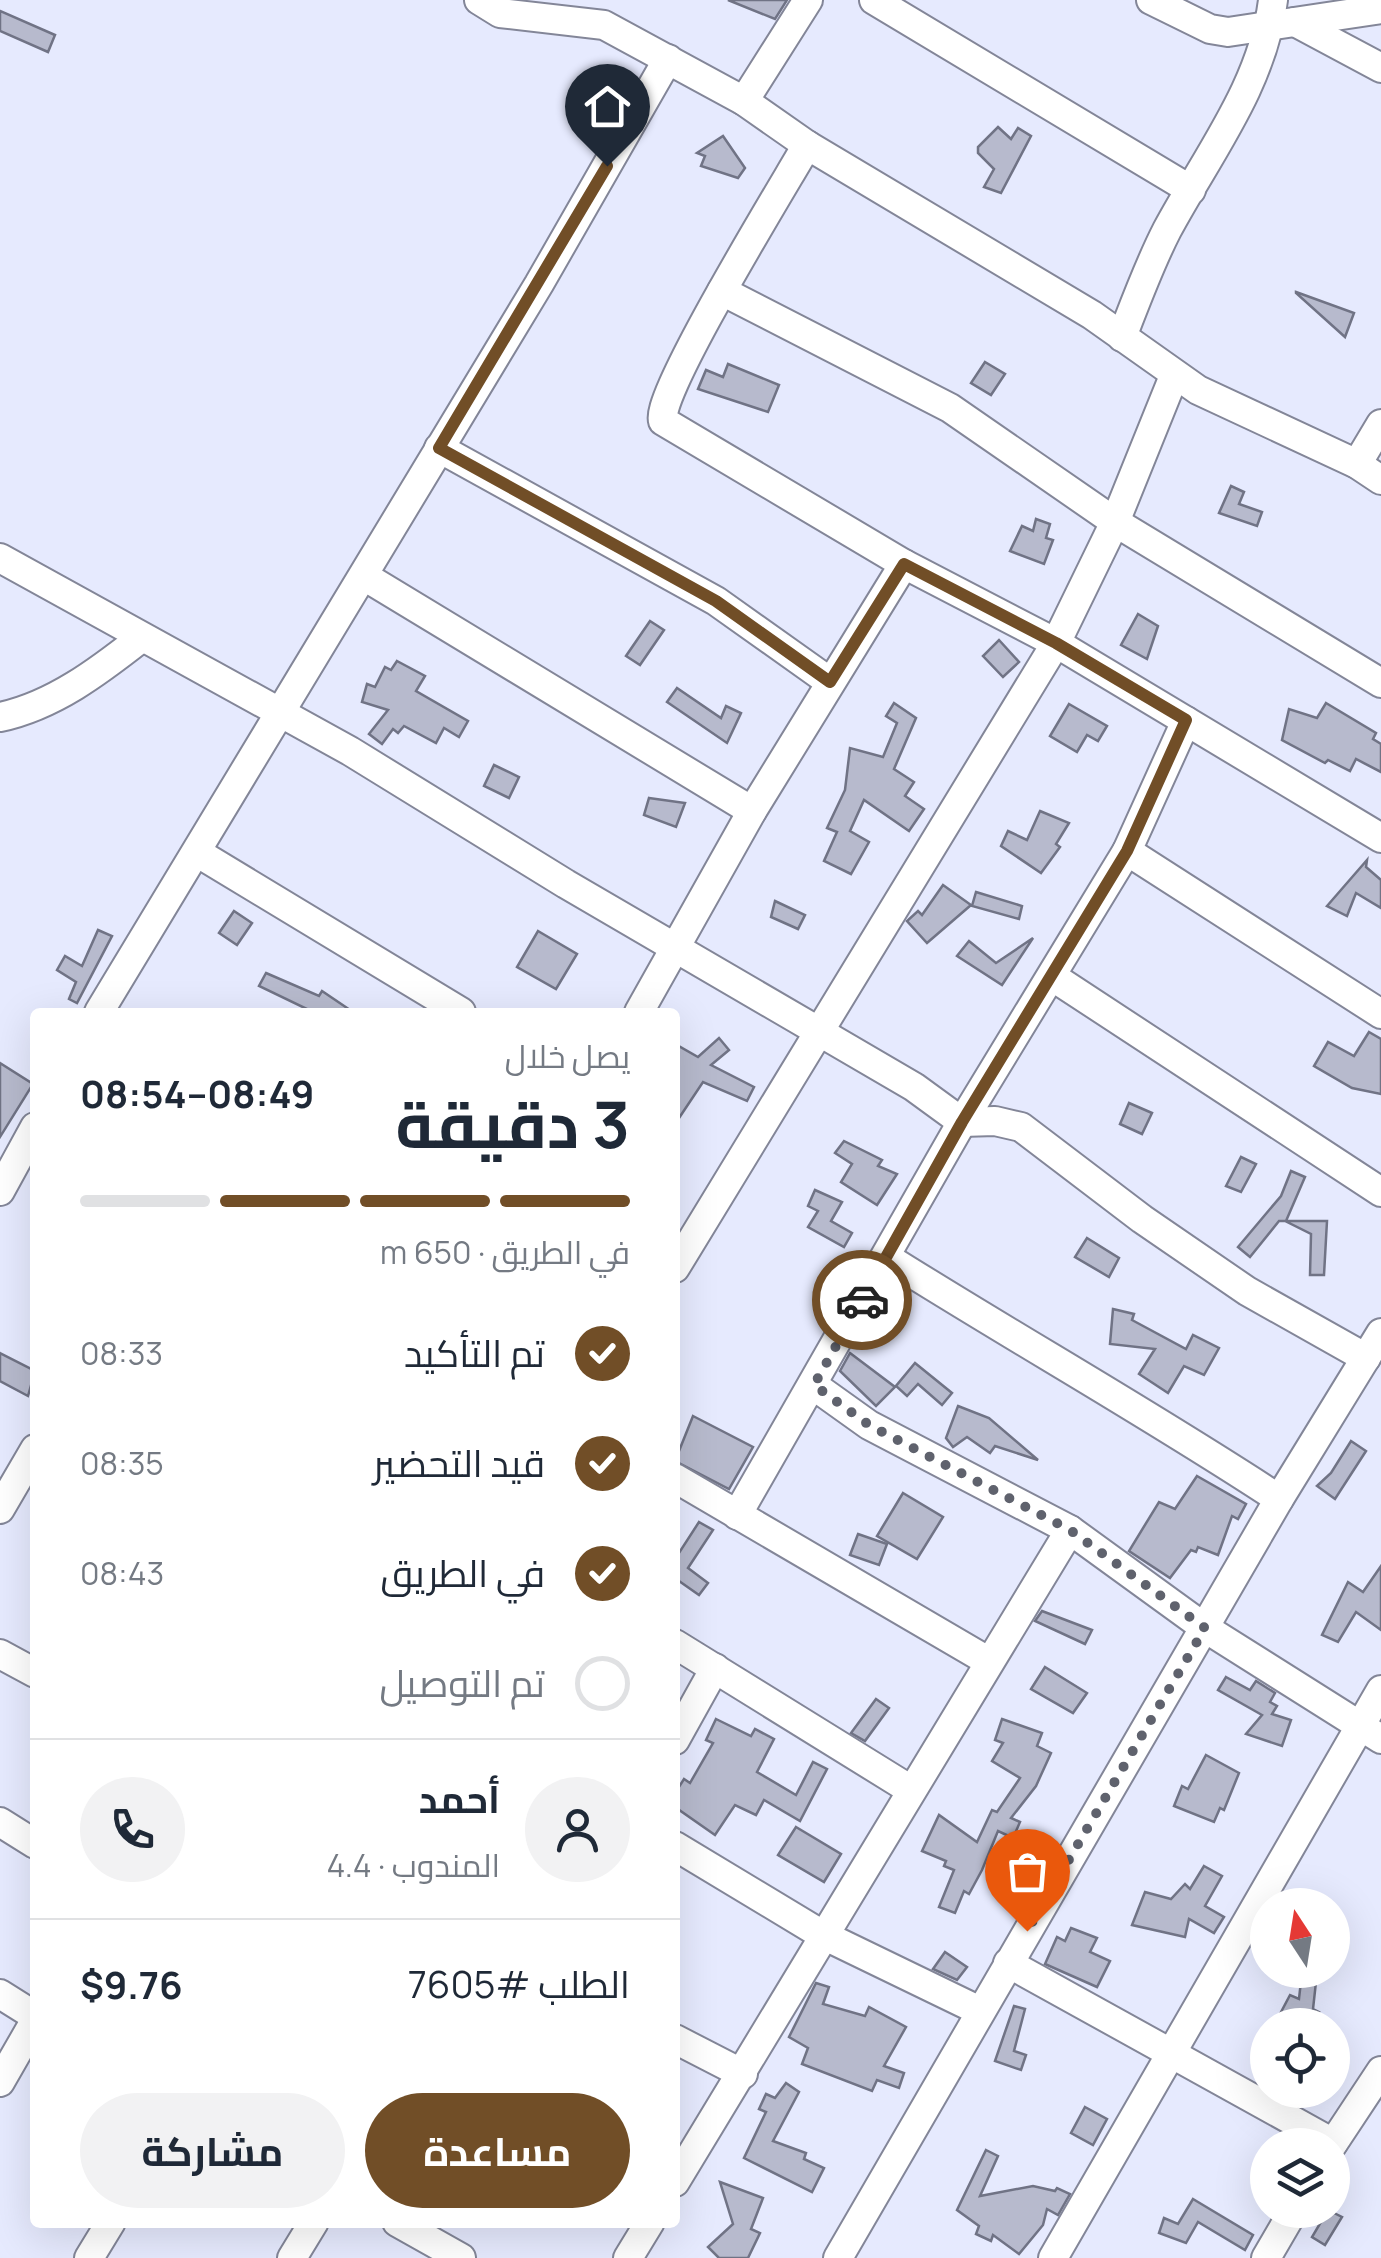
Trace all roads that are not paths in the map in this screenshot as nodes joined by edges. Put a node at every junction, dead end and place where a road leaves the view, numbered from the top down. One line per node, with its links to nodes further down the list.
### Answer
1 (479, 0): 8 (street)
2 (808, 0): 10 (street)
3 (874, 0): 12 (street)
4 (1150, 0): 7 (street)
5 (1342, 8): 6 (street); 7 (street)
6 (1381, 9)
7 (1279, 17): 9 (street); 12 (street)
8 (668, 60): 10 (street); 17 (street)
9 (1381, 68)
10 (744, 101): 11 (street)
11 (807, 146): 13 (street); 14 (street)
12 (1191, 190): 14 (street)
13 (722, 291): 20 (street); 22 (street)
14 (1122, 337): 15 (street)
15 (1174, 376): 18 (street); 20 (street)
16 (1381, 424): 18 (street)
17 (439, 448): 23 (street); 26 (street)
18 (1357, 464): 19 (street)
19 (1381, 480)
20 (1116, 522): 25 (street); 27 (street)
21 (0, 558): 24 (street)
22 (904, 564): 25 (street); 26 (street)
23 (364, 576): 28 (street); 31 (street)
24 (142, 638): 28 (street); 29 (street)
25 (1056, 643): 30 (street); 41 (street)
26 (830, 682): 31 (street)
27 (1381, 683)
28 (281, 712): 34 (street); 35 (street)
29 (0, 718)
30 (1186, 720): 32 (street); 33 (street)
31 (752, 810): 35 (street)
32 (1381, 838)
33 (1127, 851): 36 (street); 40 (street)
34 (198, 853): 37 (street); 38 (street)
35 (675, 950): 39 (street); 41 (street)
36 (1053, 977): 42 (street); 45 (street)
37 (102, 1008)
38 (452, 1008)
39 (641, 1008)
40 (1379, 1009)
41 (817, 1033): 42 (street); 47 (street)
42 (962, 1122): 46 (street); 49 (street)
43 (30, 1136): 44 (street)
44 (0, 1191)
45 (1381, 1192)
46 (886, 1256): 50 (street); 53 (street)
47 (680, 1260)
48 (1381, 1333): 49 (street)
49 (1366, 1358): 53 (street)
50 (814, 1385): 55 (street); 56 (street)
51 (23, 1464): 54 (street)
52 (680, 1481): 55 (street)
53 (1279, 1499): 57 (street)
54 (0, 1509)
55 (737, 1515): 60 (street)
56 (1070, 1530): 57 (street); 60 (street)
57 (1205, 1628): 65 (street); 71 (street)
58 (680, 1647): 61 (street)
59 (0, 1654): 62 (street)
60 (988, 1661): 66 (street)
61 (715, 1668): 64 (street); 66 (street)
62 (30, 1670)
63 (1381, 1690): 65 (street)
64 (680, 1731)
65 (1371, 1733): 77 (street)
66 (912, 1790): 70 (street)
67 (0, 1822): 68 (street)
68 (30, 1841)
69 (680, 1849): 70 (street)
70 (821, 1934): 73 (street); 78 (street)
71 (1008, 1962): 73 (street); 77 (street)
72 (0, 1994): 74 (street)
73 (980, 2011): 93 (street)
74 (30, 2015)
75 (30, 2028): 79 (street)
76 (680, 2041): 78 (street)
77 (1168, 2054): 81 (street); 94 (street)
78 (742, 2074): 83 (street)
79 (0, 2082)
80 (1376, 2091): 82 (street)
81 (1303, 2128)
82 (1345, 2128)
83 (680, 2174)
84 (107, 2228): 89 (street)
85 (310, 2228): 90 (street)
86 (408, 2228): 91 (street)
87 (646, 2228): 92 (street)
88 (1284, 2228): 95 (street)
89 (89, 2258)
90 (292, 2258)
91 (461, 2258)
92 (628, 2258)
93 (838, 2258)
94 (1053, 2258)
95 (1266, 2258)

